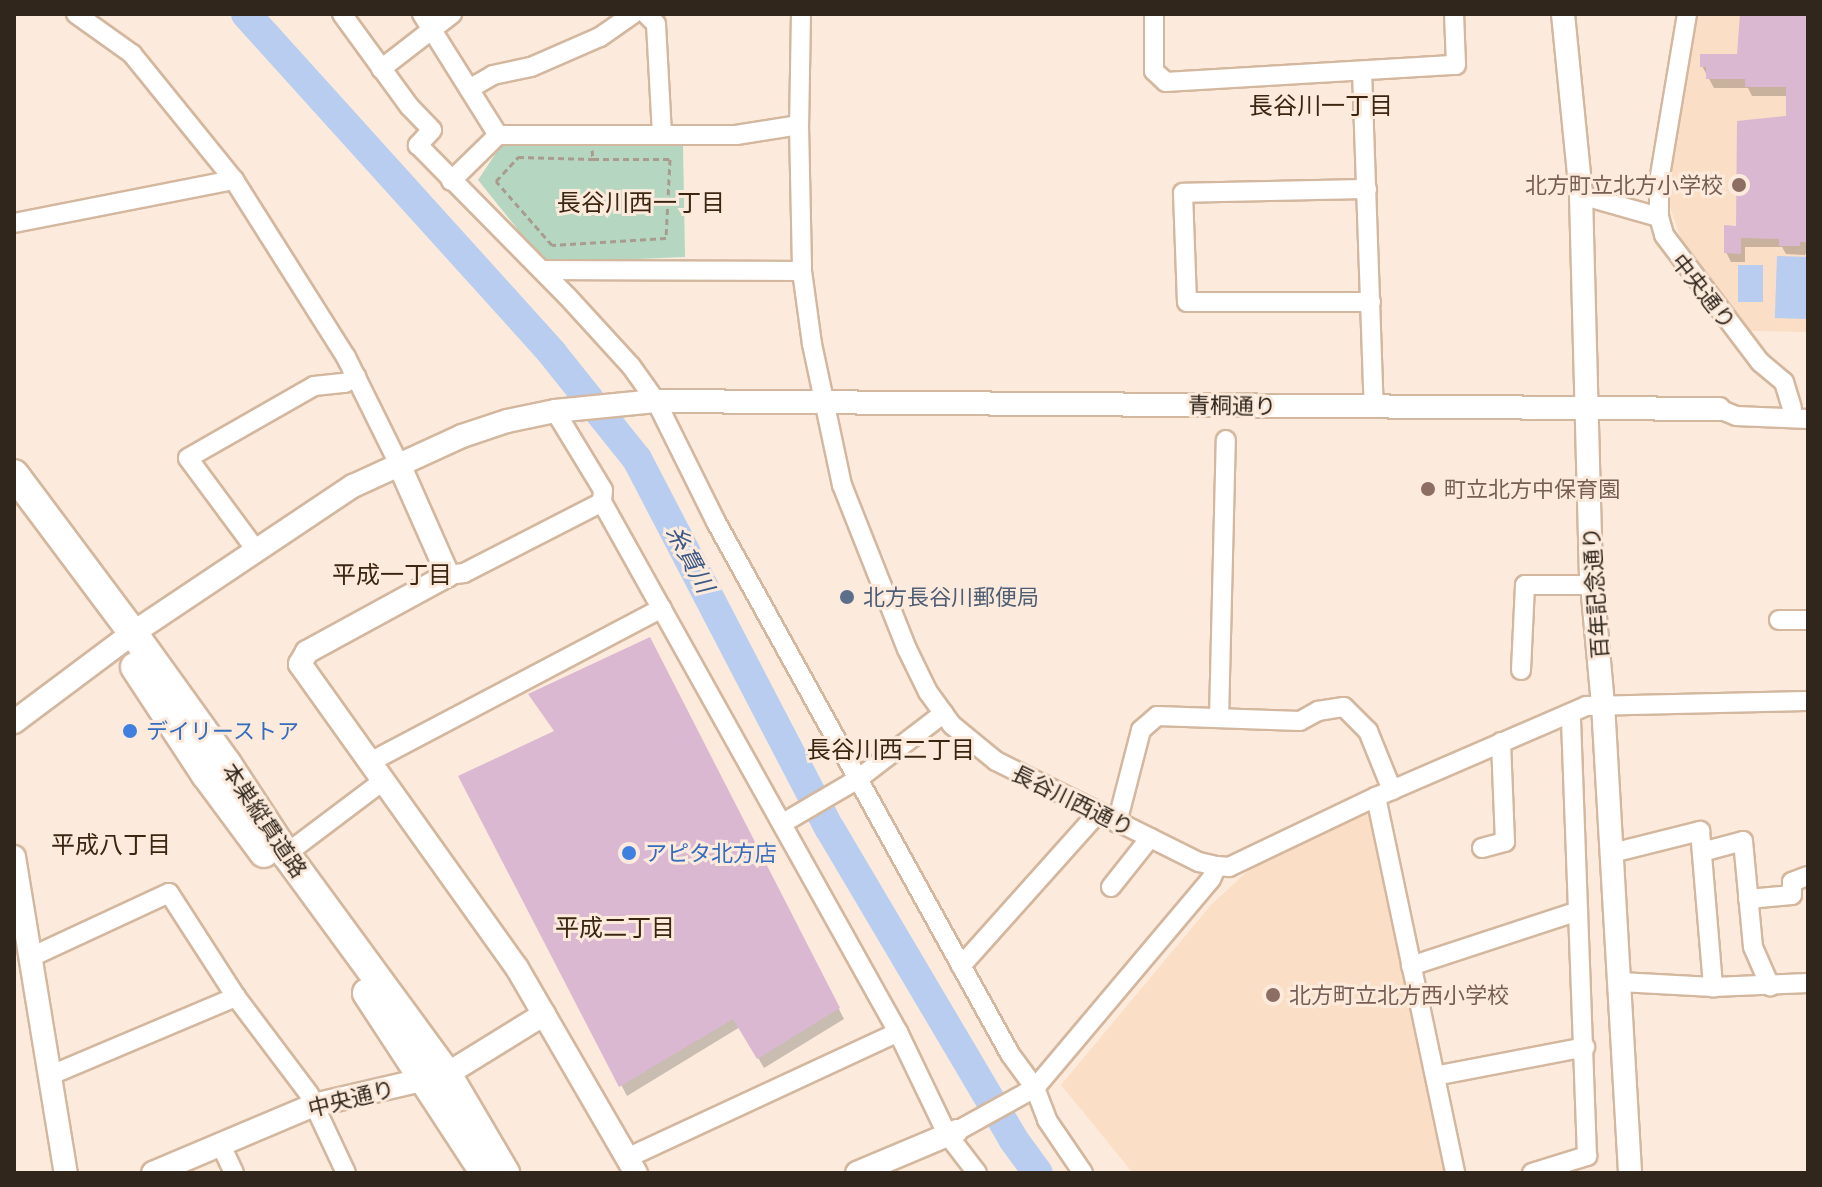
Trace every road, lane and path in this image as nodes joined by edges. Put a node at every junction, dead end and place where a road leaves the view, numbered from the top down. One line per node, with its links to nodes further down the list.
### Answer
1 (76, 14): 19 (street)
2 (342, 14): 11 (street)
3 (452, 14): 10 (street)
4 (645, 14): 13 (street); 17 (street)
5 (801, 14): 14 (street, 長谷川西通り)
6 (1154, 14): 12 (street)
7 (1454, 14): 12 (street)
8 (1563, 14): 22 (street, 百年記念通り)
9 (1687, 14): 23 (street, 中央通り)
10 (428, 22): 11 (street); 13 (street)
11 (381, 69): 20 (street)
12 (1362, 71): 21 (street)
13 (469, 89): 15 (street)
14 (799, 125): 17 (street); 26 (street, 長谷川西通り)
15 (498, 135): 16 (street); 20 (street)
16 (592, 135): 17 (street); 18 (path)
17 (662, 135)
18 (593, 159): 18 (path)
19 (234, 180): 24 (street); 28 (street)
20 (451, 181): 25 (street)
21 (1367, 189): 27 (street); 27 (street)
22 (1581, 195): 23 (street); 32 (street, 百年記念通り)
23 (1659, 217): 35 (street, 中央通り)
24 (14, 223)
25 (542, 270): 26 (street); 29 (street)
26 (802, 271): 30 (street, 長谷川西通り)
27 (1371, 302): 31 (street)
28 (356, 377): 37 (street); 41 (street)
29 (656, 401): 30 (street, 青桐通り); 34 (street, 青桐通り); 58 (street)
30 (822, 402): 31 (street, 青桐通り); 51 (street, 長谷川西通り)
31 (1374, 407): 32 (street, 青桐通り)
32 (1585, 409): 33 (street, 青桐通り); 43 (street, 百年記念通り)
33 (1719, 409): 35 (street, 青桐通り)
34 (555, 411): 37 (street, 青桐通り); 40 (street)
35 (1803, 412)
36 (1226, 440): 53 (street)
37 (398, 462): 41 (street, 青桐通り); 42 (street)
38 (14, 474): 47 (main road, 本巣縦貫道路)
39 (14, 499): 47 (main road, 本巣縦貫道路)
40 (602, 502): 42 (street); 44 (street)
41 (256, 550): 47 (street, 青桐通り)
42 (448, 575): 56 (street)
43 (1593, 585): 48 (street); 50 (street, 百年記念通り)
44 (662, 608): 56 (street); 61 (street)
45 (1779, 620): 46 (street)
46 (1808, 620)
47 (126, 638): 54 (street, 青桐通り); 67 (main road, 本巣縦貫道路); 87 (main road, 本巣縦貫道路)
48 (1521, 670)
49 (1808, 701): 50 (street)
50 (1603, 704): 52 (street); 66 (street, 百年記念通り)
51 (944, 713): 58 (street); 60 (street, 長谷川西通り)
52 (1571, 713): 55 (street); 73 (street)
53 (1219, 718): 59 (street); 62 (street)
54 (14, 722)
55 (1501, 742): 59 (street); 64 (street)
56 (370, 762): 57 (street)
57 (383, 781): 67 (street); 82 (street)
58 (855, 781): 61 (street); 75 (street)
59 (1384, 794): 69 (street); 76 (street)
60 (1098, 813): 62 (street, 長谷川西通り); 75 (street)
61 (786, 821): 83 (street)
62 (1117, 823): 63 (street, 長谷川西通り)
63 (1150, 838): 69 (street, 長谷川西通り); 71 (street)
64 (1482, 848)
65 (1702, 852): 66 (street); 72 (street); 80 (street)
66 (1612, 853): 77 (street, 百年記念通り)
67 (286, 854): 87 (main road, 本巣縦貫道路)
68 (14, 857): 74 (street)
69 (1217, 866): 88 (street)
70 (1808, 876): 72 (street)
71 (1111, 887)
72 (1748, 899): 79 (street)
73 (1578, 911): 76 (street); 84 (street)
74 (31, 957): 81 (street); 85 (street)
75 (961, 966): 88 (street)
76 (1411, 966): 86 (street)
77 (1620, 982): 80 (street); 104 (street, 百年記念通り)
78 (1808, 983): 79 (street)
79 (1770, 986): 80 (street)
80 (1713, 987)
81 (236, 997): 85 (street); 89 (street)
82 (544, 1014): 87 (street, 中央通り); 92 (street)
83 (898, 1032): 90 (street); 92 (street)
84 (1585, 1047): 86 (street); 103 (street)
85 (51, 1075): 93 (street)
86 (1435, 1076): 102 (street)
87 (436, 1077): 89 (street, 中央通り); 97 (main road, 本巣縦貫道路); 98 (main road, 本巣縦貫道路)
88 (1034, 1089): 90 (street); 101 (street)
89 (314, 1105): 91 (street, 中央通り); 96 (street)
90 (952, 1132): 99 (street); 100 (street)
91 (220, 1143): 94 (street, 中央通り); 95 (street)
92 (631, 1165)
93 (66, 1173)
94 (153, 1173)
95 (234, 1173)
96 (346, 1173)
97 (485, 1173)
98 (505, 1173)
99 (857, 1173)
100 (977, 1173)
101 (1083, 1173)
102 (1455, 1173)
103 (1532, 1173)
104 (1630, 1173)

